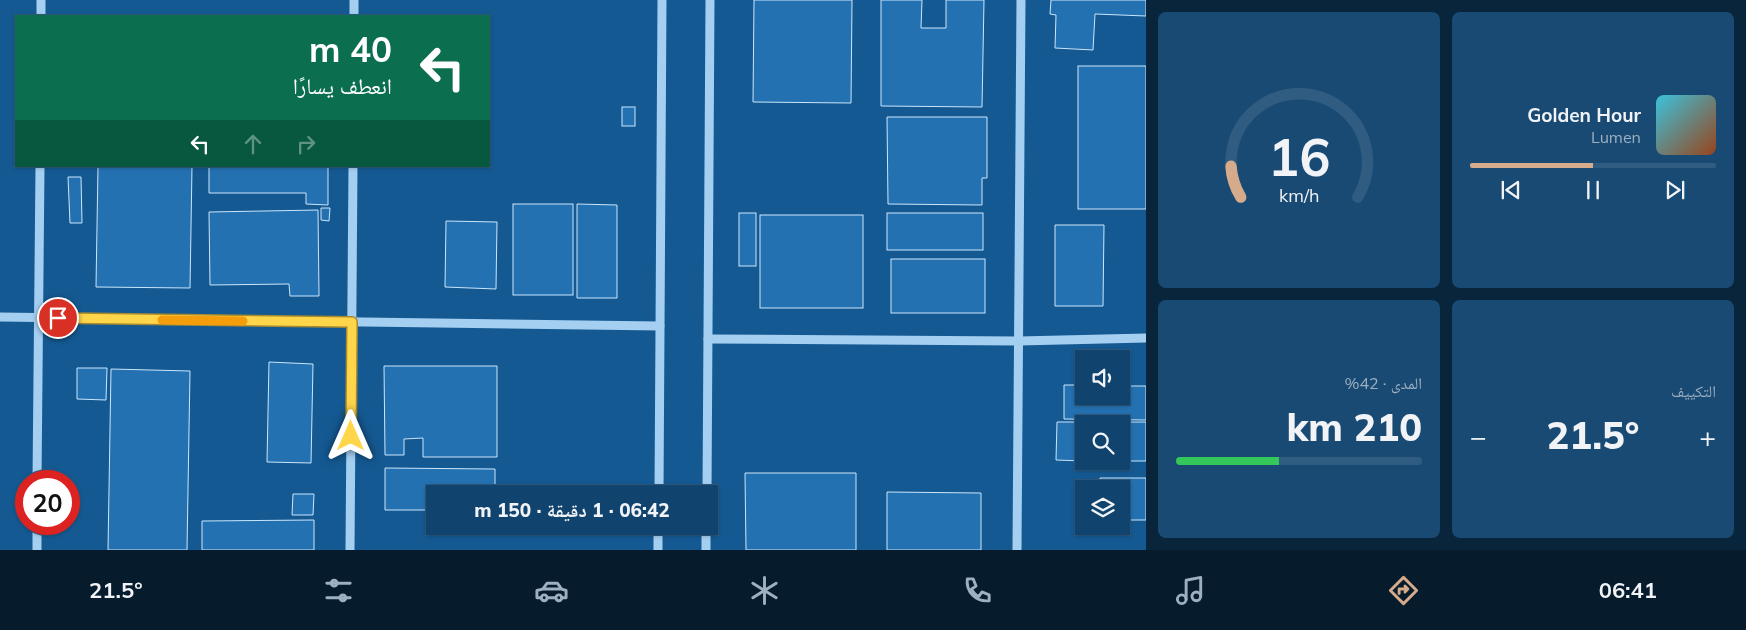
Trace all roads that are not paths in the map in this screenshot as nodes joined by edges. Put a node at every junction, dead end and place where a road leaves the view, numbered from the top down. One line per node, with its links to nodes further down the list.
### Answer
1 (41, 0): 6 (street)
2 (354, 0): 7 (street)
3 (662, 0): 13 (street)
4 (710, 0): 15 (street)
5 (1021, 0): 16 (street)
6 (41, 15)
7 (354, 15)
8 (40, 167): 11 (street)
9 (353, 167): 12 (street)
10 (0, 317): 11 (street)
11 (38, 318): 12 (street); 17 (street)
12 (352, 322): 13 (street); 24 (street)
13 (660, 326): 18 (street)
14 (1146, 338): 16 (street)
15 (708, 339): 16 (street); 19 (street)
16 (1019, 341): 27 (street)
17 (37, 470)
18 (659, 485)
19 (706, 485)
20 (37, 535): 23 (street)
21 (658, 535): 25 (street)
22 (706, 535): 26 (street)
23 (37, 550)
24 (350, 550)
25 (658, 550)
26 (706, 550)
27 (1017, 550)

